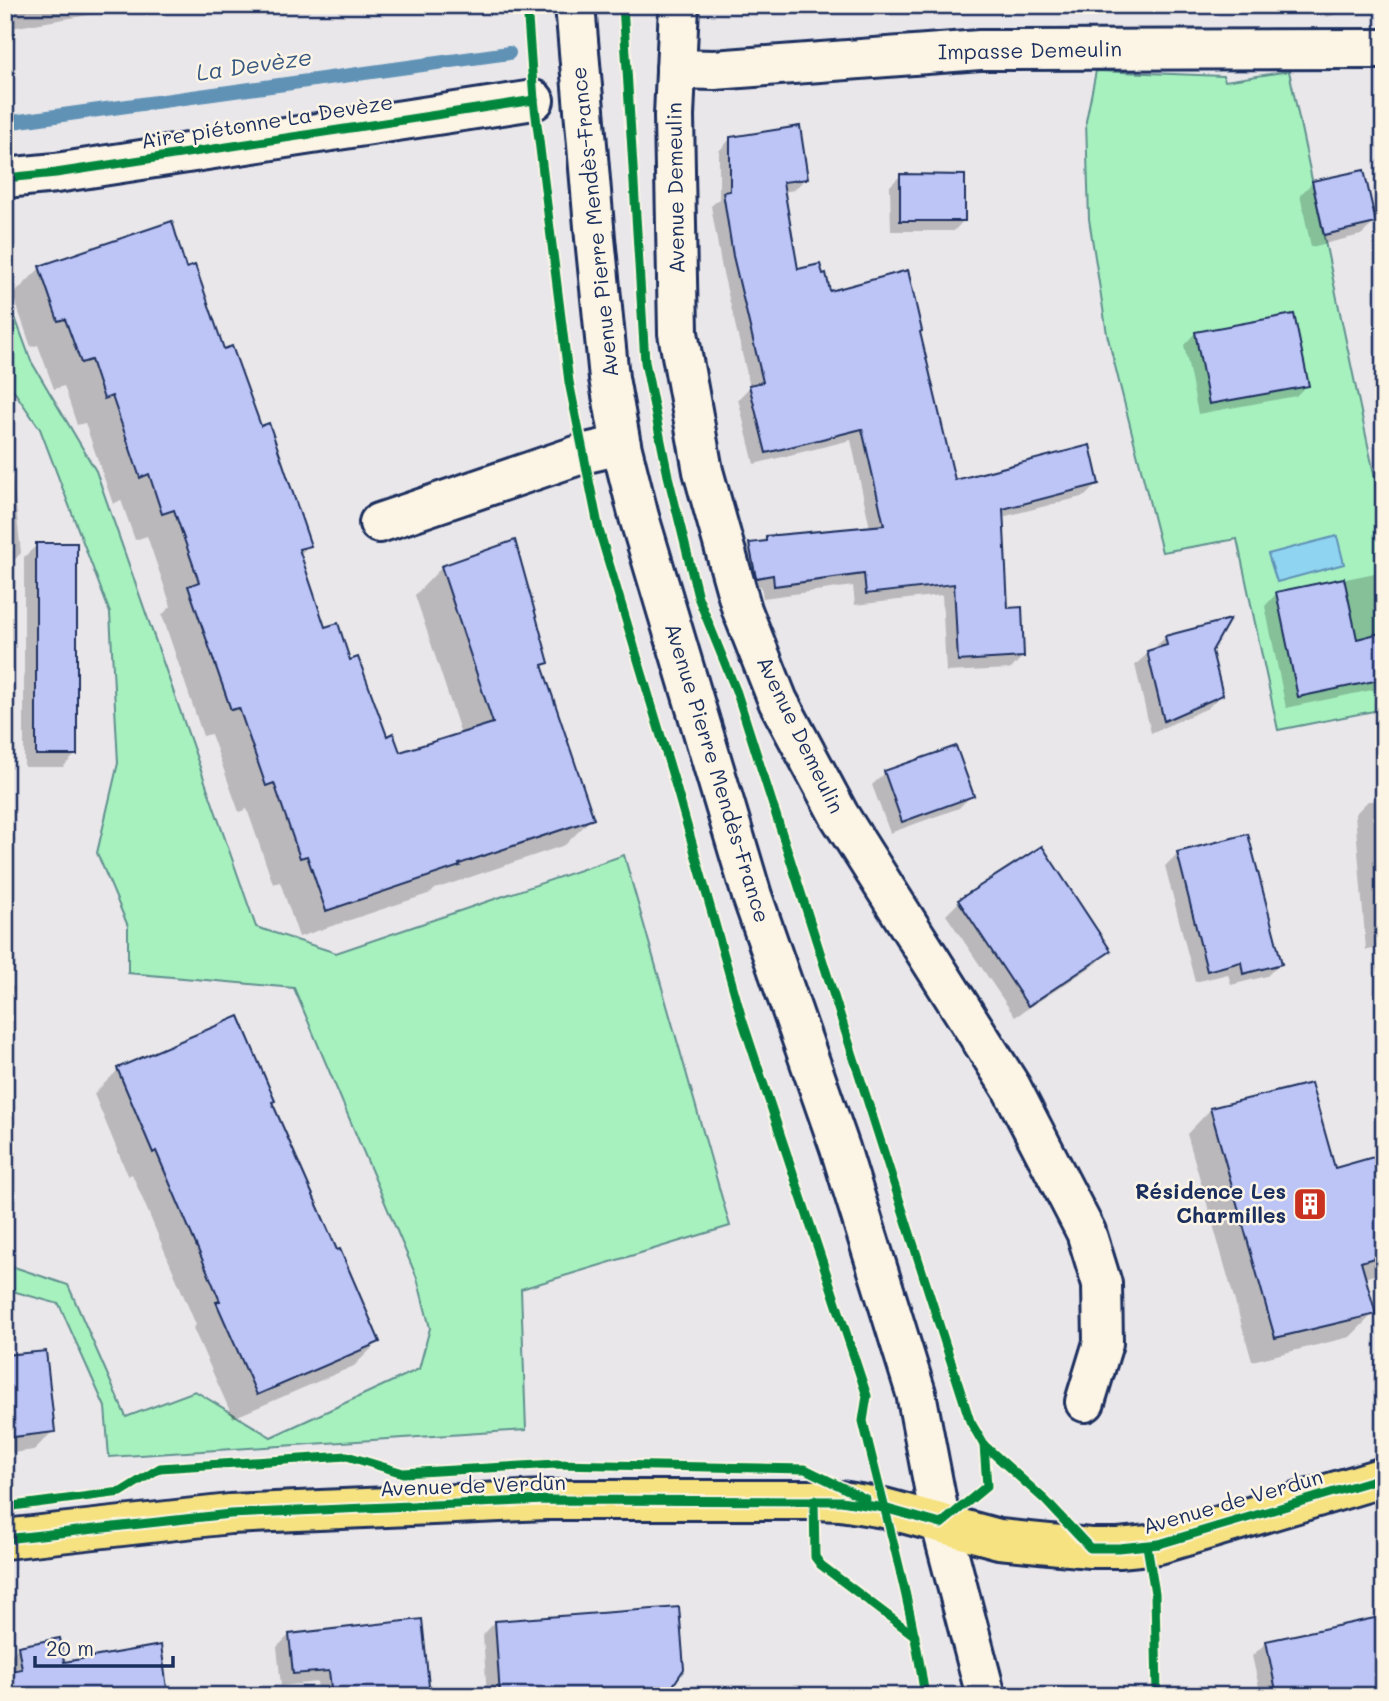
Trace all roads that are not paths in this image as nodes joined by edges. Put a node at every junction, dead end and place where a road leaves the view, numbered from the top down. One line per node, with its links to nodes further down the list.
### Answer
1 (575, 5): 7 (street, Avenue Pierre Mendès-France)
2 (679, 5): 4 (street, Avenue Demeulin)
3 (1384, 49): 4 (street, Impasse Demeulin)
4 (676, 69): 9 (street, Avenue Demeulin)
5 (534, 100): 6 (street, Aire piétonne La Devèze)
6 (5, 177)
7 (621, 445): 8 (street); 11 (street, Avenue Pierre Mendès-France)
8 (379, 523)
9 (1085, 1402)
10 (1384, 1476): 11 (main road, Avenue de Verdun)
11 (942, 1524): 12 (main road, Avenue de Verdun); 13 (street, Avenue Pierre Mendès-France)
12 (5, 1539)
13 (986, 1696)

